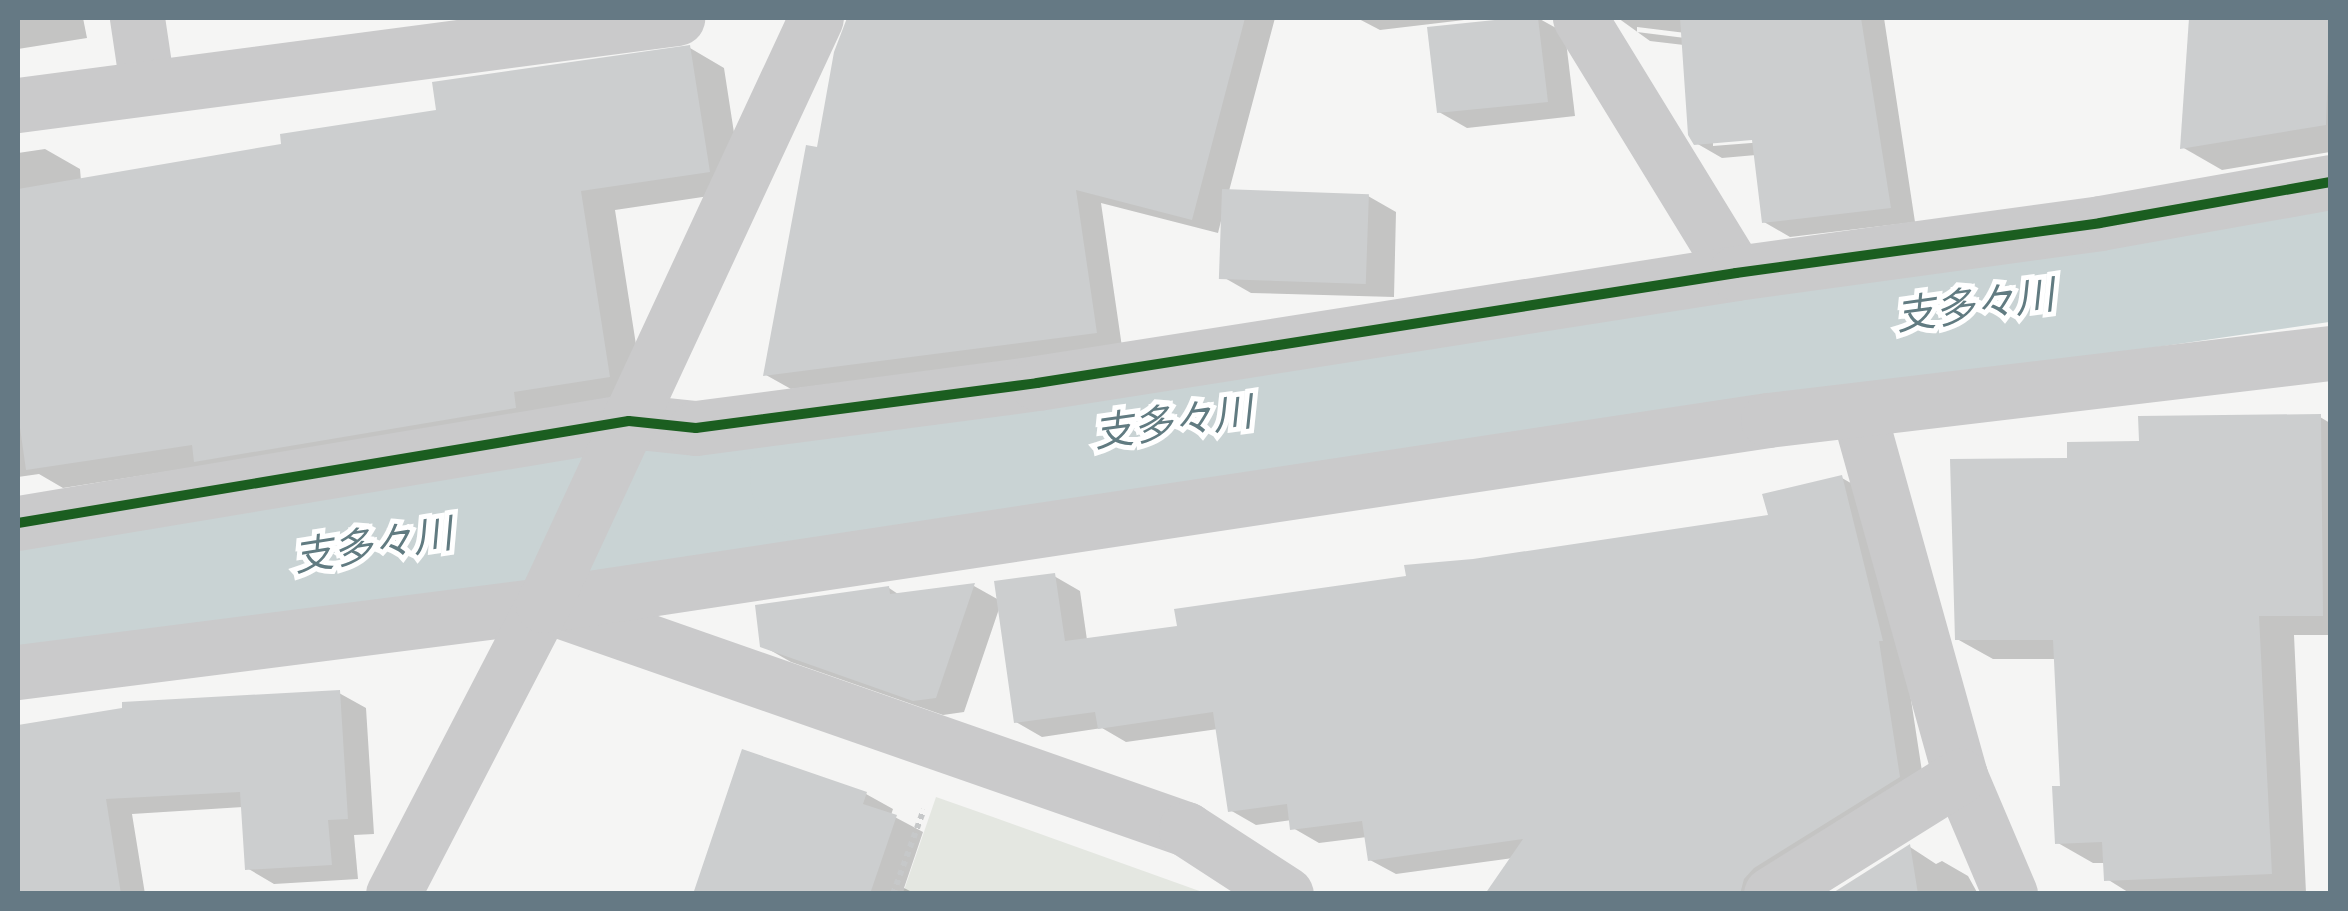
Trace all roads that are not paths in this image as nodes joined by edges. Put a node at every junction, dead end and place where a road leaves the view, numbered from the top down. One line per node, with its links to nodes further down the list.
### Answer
1 (137, 18): 5 (street)
2 (677, 18): 5 (street)
3 (816, 18): 11 (street)
4 (1580, 18): 8 (street)
5 (147, 85): 6 (street)
6 (18, 106)
7 (2330, 182): 8 (street)
8 (1736, 273): 11 (street)
9 (2330, 353): 10 (street)
10 (1858, 410): 13 (street); 15 (street)
11 (625, 430): 12 (street); 13 (street)
12 (18, 524)
13 (551, 588): 14 (street); 16 (street); 17 (street)
14 (18, 672)
15 (1960, 776): 18 (street); 19 (street)
16 (393, 894)
17 (1286, 894)
18 (1771, 894)
19 (2010, 894)

